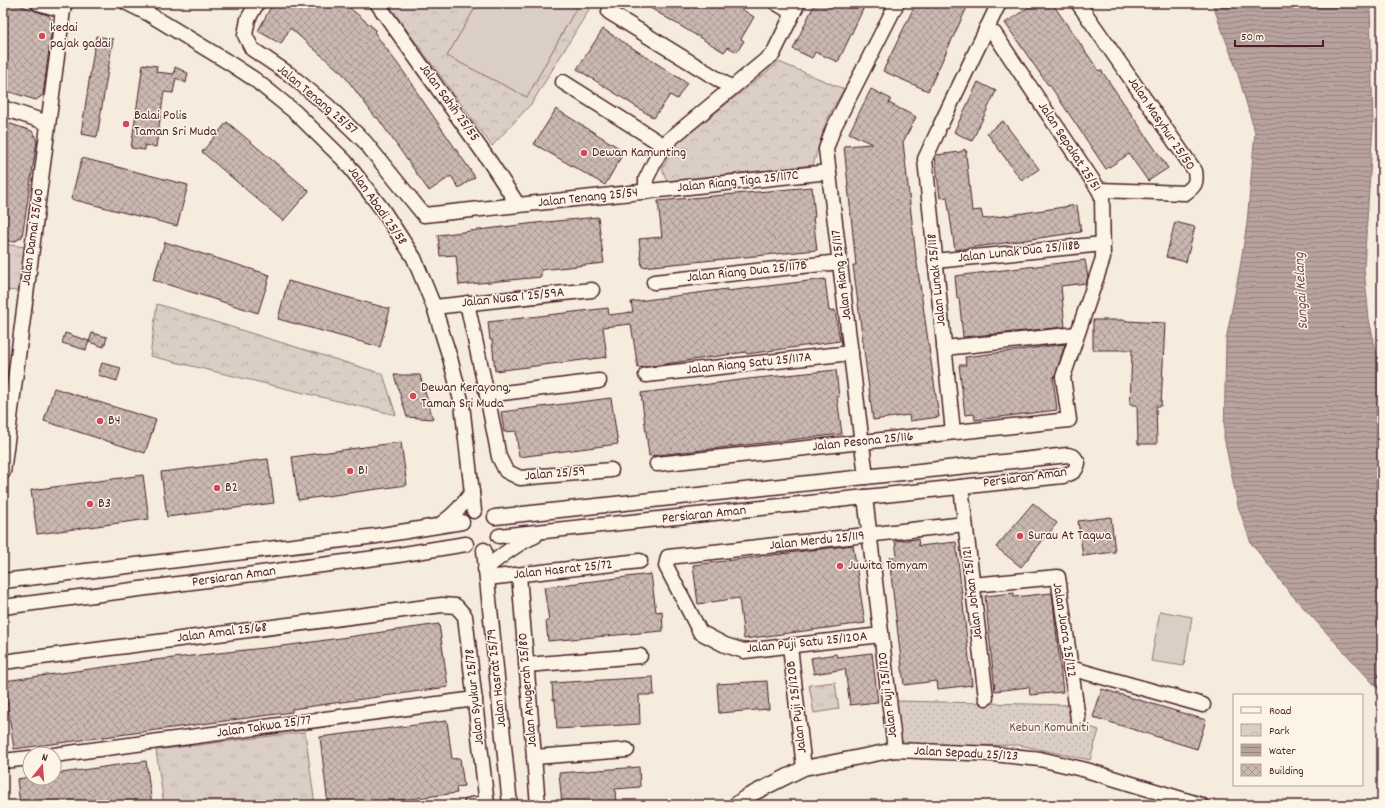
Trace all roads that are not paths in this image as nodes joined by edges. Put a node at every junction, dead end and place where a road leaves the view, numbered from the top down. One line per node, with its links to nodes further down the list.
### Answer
1 (38, 3): 9 (street)
2 (127, 3): 10 (street, Jalan Abadi 25/58)
3 (257, 3): 23 (street, Jalan Tenang 25/57)
4 (377, 3): 22 (street, Jalan Sahih 25/55)
5 (776, 3): 11 (street)
6 (897, 3): 19 (street, Jalan Riang 25/117)
7 (999, 3): 13 (street, Jalan Lunak 25/118)
8 (1078, 3): 20 (street, Jalan Masyhur 25/50)
9 (64, 7): 17 (street, Jalan Damai 25/60)
10 (151, 8): 30 (street, Jalan Abadi 25/58)
11 (795, 8): 15 (street, Jalan Tenang 25/54)
12 (609, 12): 15 (street)
13 (986, 29): 20 (street, Jalan Sepakat 25/51); 25 (street, Jalan Lunak 25/118)
14 (563, 82): 18 (street)
15 (732, 88): 18 (street, Jalan Tenang 25/54)
16 (3, 108): 17 (street)
17 (48, 123): 40 (street, Jalan Damai 25/60)
18 (663, 145): 21 (street, Jalan Tenang 25/54)
19 (829, 172): 21 (street, Jalan Riang Tiga 25/117C); 26 (street, Jalan Riang 25/117)
20 (1099, 190): 24 (street, Jalan Sepakat 25/51)
21 (646, 192): 22 (street, Jalan Tenang 25/54)
22 (518, 205): 23 (street, Jalan Tenang 25/54)
23 (424, 215)
24 (1103, 244): 25 (street, Jalan Lunak Dua 25/118B); 31 (street, Jalan Sepakat 25/51)
25 (935, 261): 32 (street, Jalan Lunak 25/118)
26 (840, 262): 27 (street, Jalan Riang Dua 25/117B); 33 (street, Jalan Riang 25/117)
27 (654, 282)
28 (592, 290): 29 (street, Jalan Nusa 1 25/59A)
29 (467, 303): 30 (street, Jalan Nusa 1 25/59A); 36 (street, Jalan 25/59)
30 (434, 307): 47 (street, Jalan Abadi 25/58)
31 (1077, 334): 32 (street); 37 (street, Jalan Sepakat 25/51)
32 (944, 348): 38 (street, Jalan Lunak 25/118)
33 (851, 353): 34 (street, Jalan Riang Satu 25/117A); 39 (street, Jalan Riang 25/117)
34 (646, 375)
35 (598, 381): 36 (street)
36 (487, 395): 42 (street, Jalan 25/59)
37 (1069, 420): 38 (street, Jalan Pesona 25/116)
38 (953, 432): 39 (street, Jalan Pesona 25/116)
39 (862, 442): 41 (street, Jalan Pesona 25/116); 44 (street, Jalan Riang 25/117)
40 (5, 443): 43 (street, Jalan Damai 25/60)
41 (657, 464)
42 (611, 470)
43 (3, 472)
44 (866, 477): 45 (street, Persiaran Aman); 46 (street, Persiaran Aman)
45 (961, 487): 48 (street, Persiaran Aman); 53 (street, Jalan Johan 25/121)
46 (749, 490): 49 (street); 51 (street, Persiaran Aman)
47 (472, 492): 50 (street, Jalan Abadi 25/58); 54 (street)
48 (865, 497): 49 (street, Persiaran Aman); 56 (street, Jalan Puji 25/120)
49 (751, 509): 55 (street, Persiaran Aman)
50 (474, 511): 51 (street); 52 (street)
51 (495, 517): 58 (street)
52 (462, 522): 54 (street, Persiaran Aman); 59 (street)
53 (965, 524): 56 (street, Jalan Merdu 25/119); 67 (street, Jalan Johan 25/121)
54 (438, 525): 57 (street, Persiaran Aman)
55 (542, 532): 58 (street, Persiaran Aman); 64 (street)
56 (869, 535): 62 (street, Jalan Merdu 25/119); 70 (street, Jalan Puji 25/120)
57 (376, 536): 61 (street); 66 (street, Persiaran Aman)
58 (499, 536): 60 (street)
59 (466, 544): 60 (street); 61 (street, Persiaran Aman)
60 (484, 550): 64 (street, Jalan Hasrat 25/79)
61 (383, 557): 69 (street, Persiaran Aman)
62 (668, 557): 71 (street, Jalan Puji Satu 25/120A)
63 (640, 561): 65 (street, Jalan Hasrat 25/72)
64 (486, 573): 65 (street, Jalan Hasrat 25/72); 89 (street, Jalan Hasrat 25/79)
65 (519, 575): 74 (street, Jalan Anugerah 25/80)
66 (3, 581)
67 (972, 585): 75 (street, Jalan Juara 25/122); 76 (street, Jalan Johan 25/121)
68 (442, 605): 73 (street, Jalan Amal 25/68); 77 (street, Jalan Syukur 25/78)
69 (3, 607)
70 (881, 635): 71 (street, Jalan Puji Satu 25/120A); 81 (street, Jalan Puji 25/120)
71 (790, 646): 86 (street, Jalan Puji 25/120B)
72 (640, 656): 74 (street)
73 (3, 662)
74 (526, 665): 83 (street, Jalan Anugerah 25/80)
75 (1070, 668): 78 (street); 79 (street, Jalan Juara 25/122)
76 (986, 698)
77 (475, 699): 82 (street, Jalan Takwa 25/77); 87 (street, Jalan Syukur 25/78)
78 (1203, 705)
79 (1078, 719)
80 (627, 750): 83 (street)
81 (895, 750): 86 (street, Jalan Sepadu 25/123); 92 (street, Jalan Sepadu 25/123)
82 (62, 754)
83 (534, 757): 90 (street, Jalan Anugerah 25/80)
84 (22, 759): 85 (street)
85 (3, 762)
86 (804, 768): 91 (street, Jalan Sepadu 25/123)
87 (487, 804): 88 (street)
88 (471, 805)
89 (510, 805)
90 (538, 805)
91 (735, 805)
92 (1201, 805)

